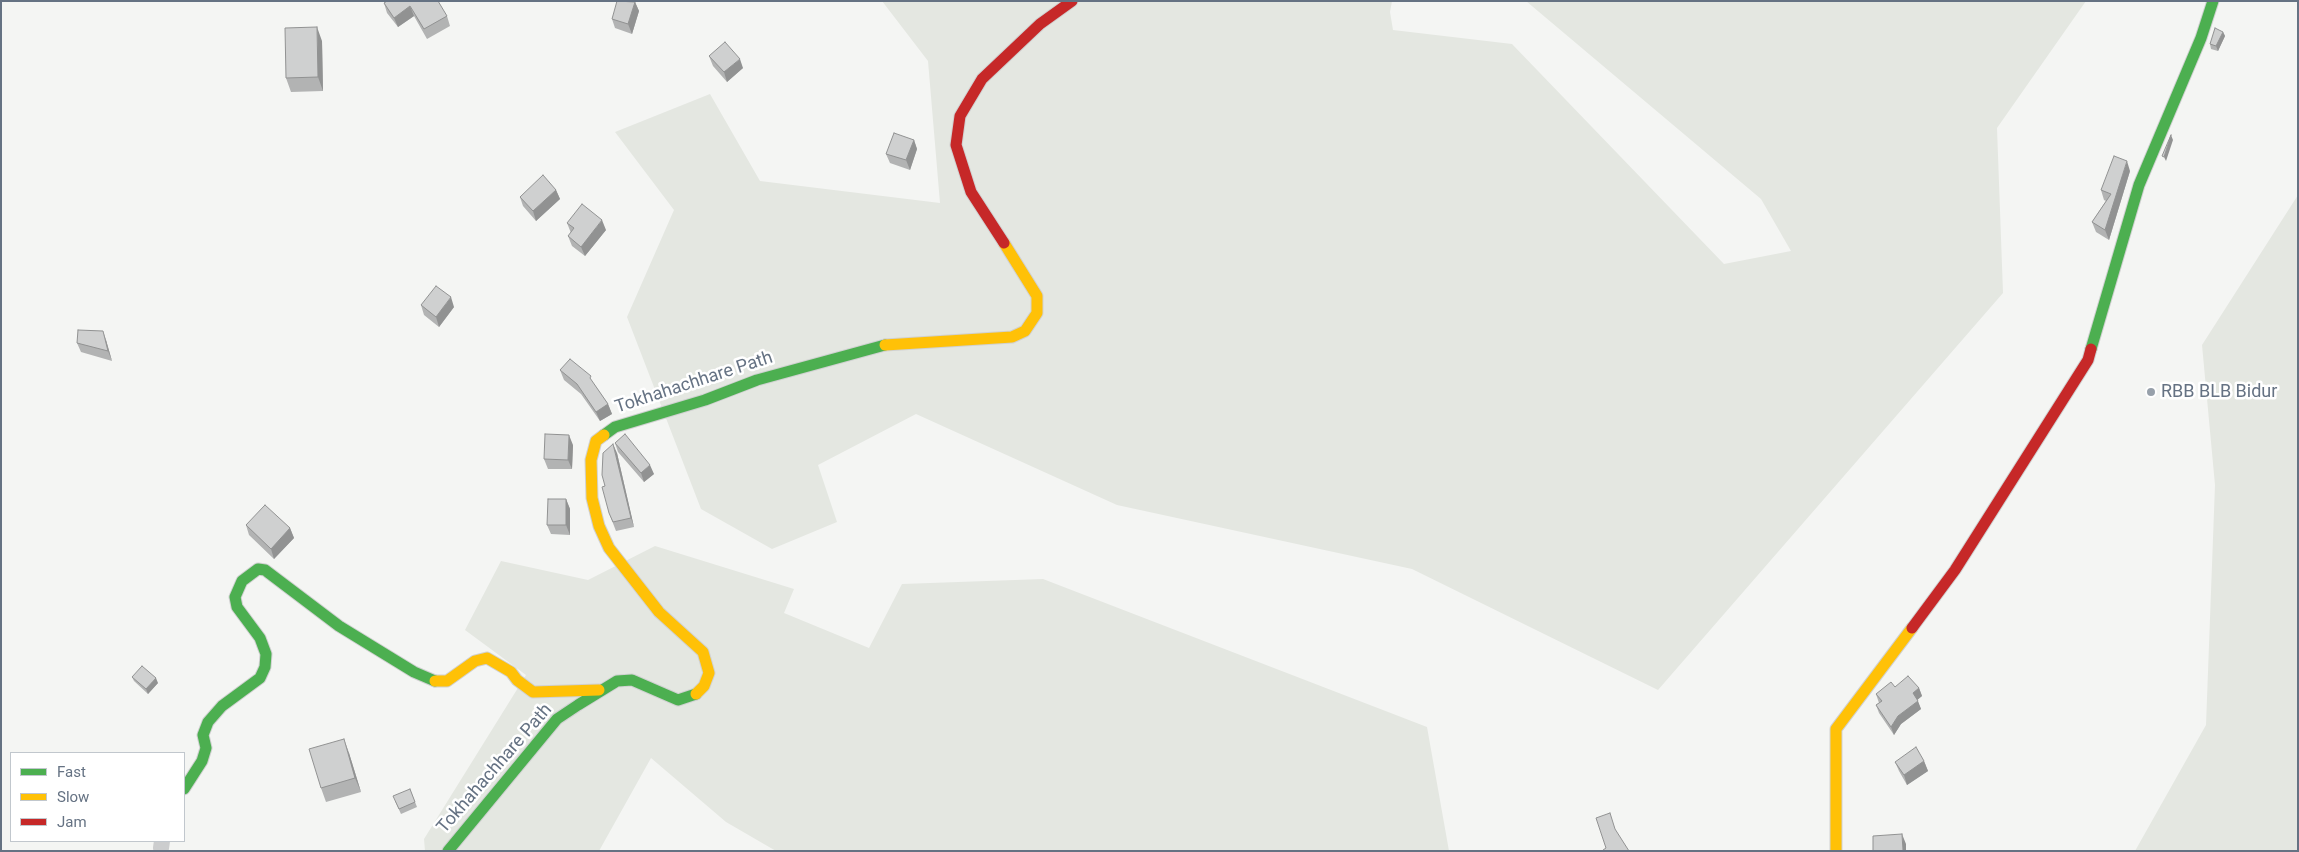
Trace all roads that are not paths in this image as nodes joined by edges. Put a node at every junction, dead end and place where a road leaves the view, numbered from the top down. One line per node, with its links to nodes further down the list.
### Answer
1 (1072, 1): 3 (street, Tokhahachhare Path)
2 (2214, 1): 6 (street)
3 (603, 690): 4 (street); 5 (street, Tokhahachhare Path)
4 (185, 787)
5 (448, 851)
6 (1836, 851)

